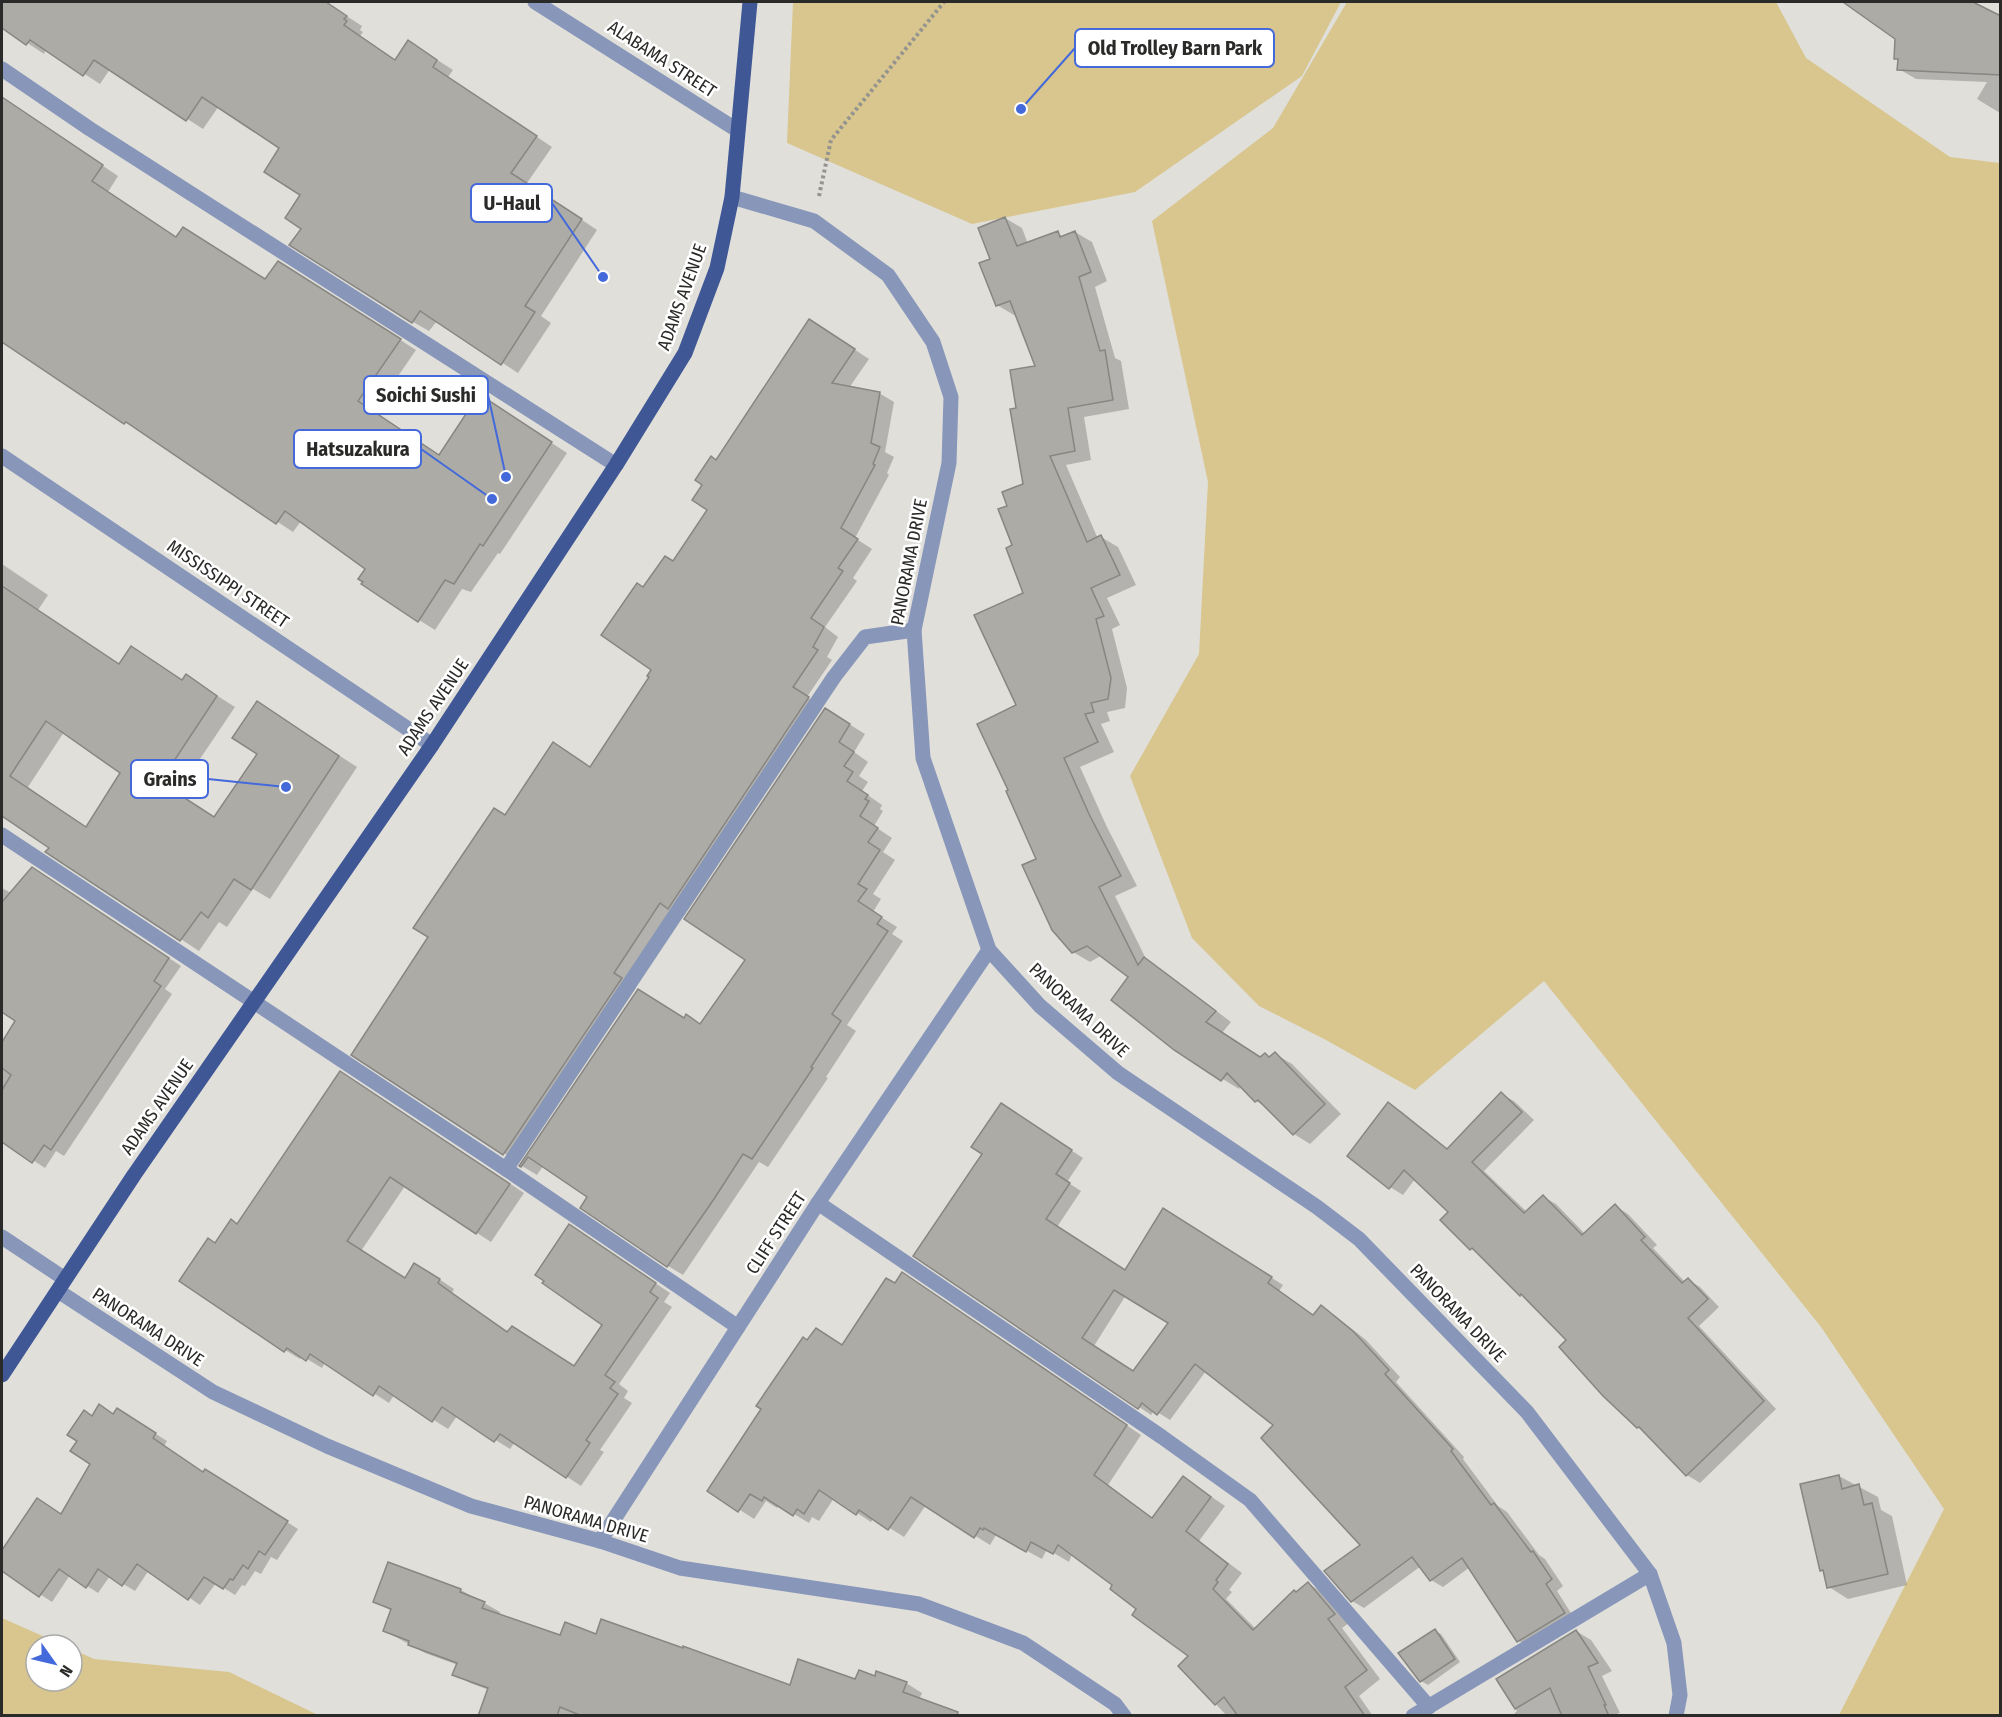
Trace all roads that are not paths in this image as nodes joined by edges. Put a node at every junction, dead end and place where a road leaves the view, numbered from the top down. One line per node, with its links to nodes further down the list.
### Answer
1 (535, 2): 4 (street, ALABAMA STREET)
2 (750, 2): 4 (main road, ADAMS AVENUE)
3 (2, 69): 7 (street)
4 (737, 130): 5 (main road, ADAMS AVENUE)
5 (732, 197): 7 (main road, ADAMS AVENUE); 8 (street, PANORAMA DRIVE)
6 (2, 456): 9 (street, MISSISSIPPI STREET)
7 (616, 465): 9 (main road, ADAMS AVENUE)
8 (914, 630): 11 (street, PANORAMA DRIVE); 13 (street)
9 (432, 745): 12 (main road, ADAMS AVENUE)
10 (2, 835): 12 (street)
11 (989, 950): 14 (street, CLIFF STREET); 20 (street, PANORAMA DRIVE)
12 (255, 1002): 13 (street); 16 (main road, ADAMS AVENUE)
13 (506, 1169): 17 (street)
14 (818, 1203): 17 (street, CLIFF STREET); 21 (street)
15 (2, 1237): 16 (street, PANORAMA DRIVE)
16 (61, 1285): 18 (main road, ADAMS AVENUE); 19 (street, PANORAMA DRIVE)
17 (738, 1327): 19 (street, CLIFF STREET)
18 (2, 1375)
19 (600, 1540): 22 (street, PANORAMA DRIVE)
20 (1650, 1574): 21 (street); 24 (street, PANORAMA DRIVE)
21 (1429, 1707): 23 (street)
22 (1124, 1716)
23 (1413, 1716)
24 (1676, 1716)

